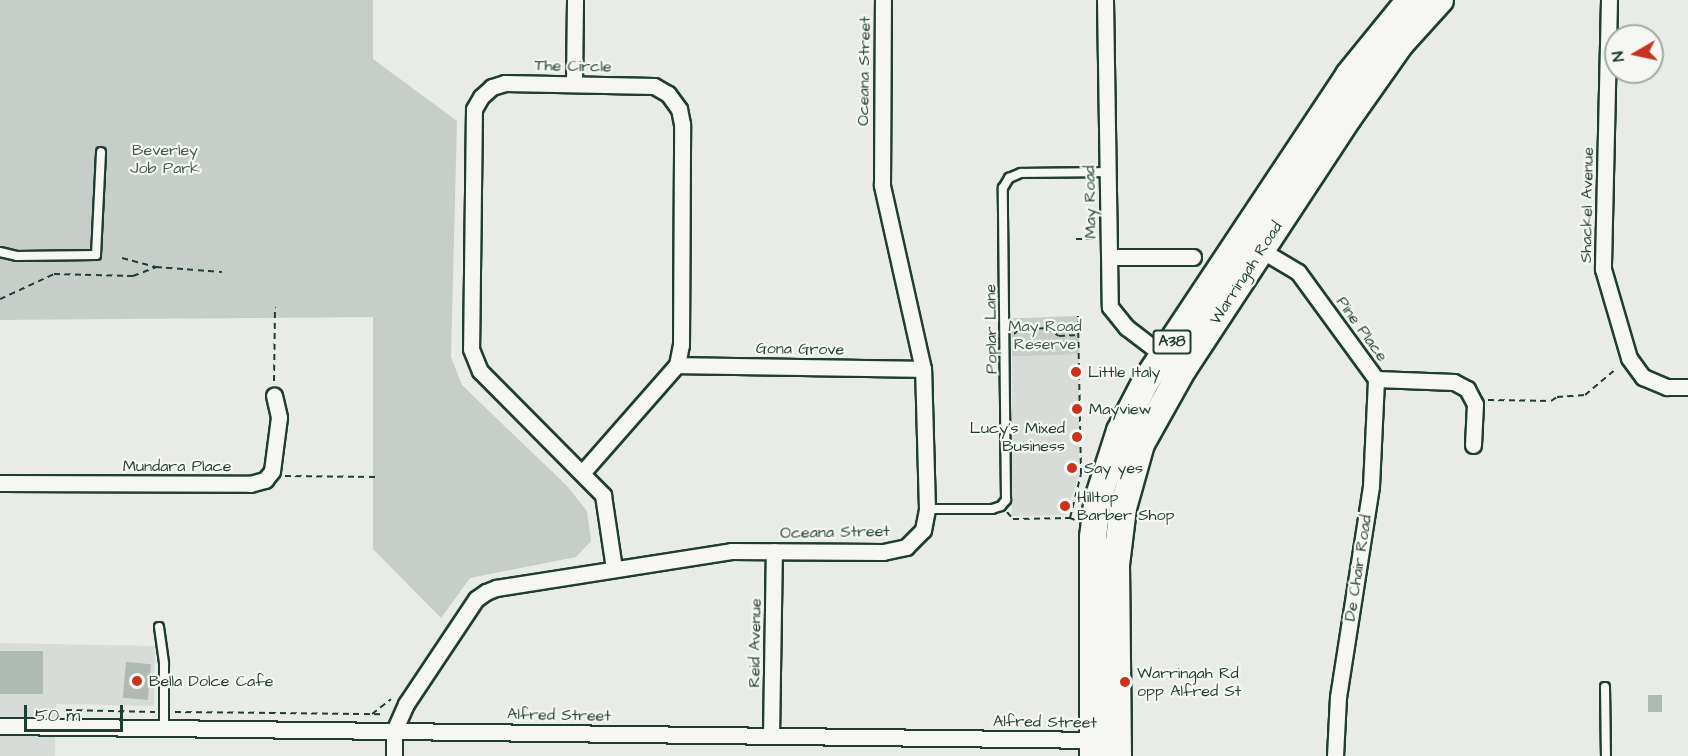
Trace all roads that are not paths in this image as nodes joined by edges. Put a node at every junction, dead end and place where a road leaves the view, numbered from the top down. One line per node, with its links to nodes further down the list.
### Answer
1 (574, 0): 7 (street)
2 (883, 0): 16 (street, Oceana Street)
3 (1105, 0): 9 (street, May Road)
4 (1410, 0): 10 (highway, Warringah Road / A38)
5 (1440, 0): 10 (highway, Warringah Road / A38)
6 (1609, 0): 18 (street, Shackel Avenue)
7 (574, 83): 15 (street, The Circle); 21 (street, The Circle)
8 (101, 152): 11 (lane)
9 (1108, 172): 12 (street, May Road); 23 (lane, Poplar Lane)
10 (1251, 243): 14 (highway, Warringah Road / A38); 17 (street, Pine Place)
11 (0, 252)
12 (1109, 257): 13 (street); 14 (street, May Road)
13 (1193, 257)
14 (1173, 362): 32 (highway, Warringah Road / A38)
15 (677, 365): 16 (street, Gona Grove); 21 (street)
16 (923, 369): 23 (street, Oceana Street)
17 (1376, 379): 20 (street, Pine Place); 34 (street, De Chair Road)
18 (1688, 387)
19 (274, 396): 22 (street, Mundara Place)
20 (1473, 445)
21 (582, 473): 25 (street, The Circle)
22 (0, 483)
23 (927, 509): 24 (street, Oceana Street)
24 (774, 551): 25 (street, Oceana Street); 31 (street, Reid Avenue)
25 (614, 569): 30 (street, Oceana Street)
26 (159, 627): 29 (lane)
27 (1605, 687): 35 (lane)
28 (0, 726): 29 (street, Alfred Street)
29 (164, 728): 30 (street, Alfred Street)
30 (394, 731): 31 (street, Alfred Street); 33 (street)
31 (771, 736): 32 (street, Alfred Street)
32 (1105, 748)
33 (394, 756)
34 (1335, 756)
35 (1606, 756)

